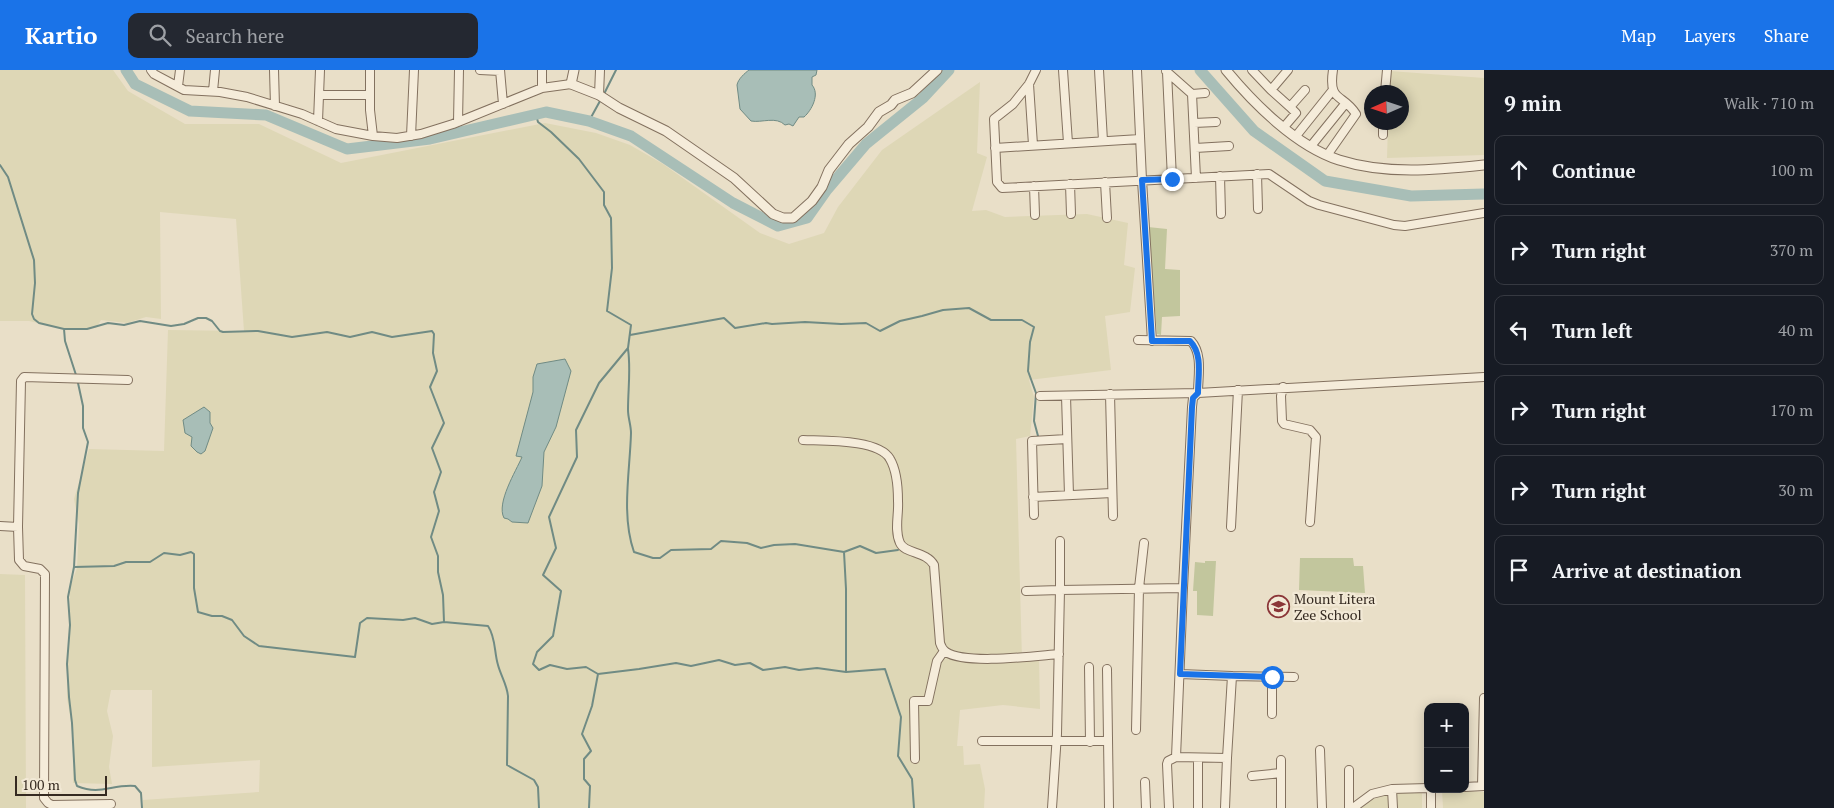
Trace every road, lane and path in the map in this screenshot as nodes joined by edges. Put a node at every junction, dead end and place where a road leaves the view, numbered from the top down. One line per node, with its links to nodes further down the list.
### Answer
1 (150, 70): 28 (street)
2 (180, 70): 28 (street)
3 (216, 70): 32 (street)
4 (274, 70): 41 (street)
5 (320, 70): 36 (street)
6 (370, 70): 37 (street)
7 (414, 70): 51 (street)
8 (459, 70): 44 (street)
9 (480, 70): 10 (street)
10 (500, 70): 39 (street)
11 (542, 70): 29 (street)
12 (574, 70): 25 (street)
13 (600, 70): 38 (street)
14 (937, 70): 38 (street)
15 (1036, 70): 26 (street)
16 (1063, 70): 55 (street)
17 (1099, 70): 54 (street)
18 (1137, 70): 53 (street)
19 (1226, 70): 47 (street)
20 (1252, 70): 30 (street)
21 (1288, 70): 30 (street)
22 (1333, 70): 33 (street)
23 (1387, 70): 27 (street)
24 (1165, 71): 35 (street); 66 (street)
25 (571, 84): 29 (street); 38 (street)
26 (1029, 84): 56 (street); 59 (street)
27 (1386, 85)
28 (178, 86): 32 (street)
29 (542, 88): 39 (street)
30 (1271, 90): 42 (street)
31 (1305, 90): 42 (street)
32 (213, 91): 41 (street)
33 (1332, 91): 40 (street); 52 (street)
34 (1206, 93): 35 (street)
35 (1192, 94): 46 (street)
36 (319, 95): 37 (street); 43 (street)
37 (370, 95): 50 (street)
38 (601, 96)
39 (503, 104): 44 (street)
40 (1345, 104): 58 (street); 61 (street)
41 (275, 106): 43 (street)
42 (1290, 107): 47 (street)
43 (318, 121): 50 (street)
44 (458, 122): 51 (street)
45 (1216, 122): 46 (street)
46 (1194, 123): 60 (street)
47 (1284, 128): 52 (street)
48 (1383, 130): 49 (street)
49 (1383, 135)
50 (373, 136): 51 (street)
51 (411, 136)
52 (1296, 136): 58 (street)
53 (1140, 139): 54 (street); 67 (street)
54 (1103, 141): 55 (street)
55 (1068, 142): 56 (street)
56 (1033, 145): 59 (street)
57 (1229, 146): 60 (street)
58 (1312, 146): 61 (street)
59 (995, 148): 70 (street)
60 (1195, 148): 65 (street)
61 (1328, 154): 62 (street)
62 (1484, 166)
63 (1257, 174): 64 (street); 71 (street); 72 (street)
64 (1220, 176): 65 (street); 74 (street)
65 (1196, 178): 66 (street)
66 (1172, 179): 67 (street)
67 (1142, 180): 68 (street); 78 (street)
68 (1105, 182): 69 (street); 76 (street)
69 (1070, 184): 70 (street); 73 (street)
70 (1034, 186): 75 (street)
71 (1258, 209)
72 (1484, 213)
73 (1071, 214)
74 (1221, 214)
75 (1035, 215)
76 (1107, 218)
77 (1138, 340): 78 (street)
78 (1152, 341): 83 (street)
79 (1484, 377): 81 (street)
80 (128, 380): 96 (street)
81 (1283, 387): 82 (street); 94 (street)
82 (1238, 390): 83 (street); 97 (street)
83 (1198, 393): 84 (street); 101 (street)
84 (1110, 394): 86 (street); 89 (street)
85 (1040, 396): 86 (street)
86 (1066, 396): 87 (street)
87 (1067, 439): 90 (street); 91 (street)
88 (803, 440): 104 (street)
89 (1112, 494): 90 (street); 93 (street)
90 (1069, 495): 91 (street)
91 (1033, 496): 92 (street)
92 (1034, 515)
93 (1113, 516)
94 (1310, 522)
95 (0, 526): 96 (street)
96 (18, 527): 134 (street)
97 (1231, 527)
98 (1060, 541): 102 (street)
99 (1144, 543): 100 (street)
100 (1139, 588): 101 (street); 102 (street); 114 (street)
101 (1183, 588): 108 (street)
102 (1060, 590): 103 (street); 105 (street)
103 (1026, 591)
104 (944, 651): 105 (street); 123 (street)
105 (1058, 654): 116 (street)
106 (1089, 668): 118 (street)
107 (1107, 668): 117 (street)
108 (1180, 674): 109 (street); 120 (street)
109 (1232, 676): 110 (street); 122 (street)
110 (1272, 677): 111 (street); 113 (street)
111 (1294, 678)
112 (1484, 698): 129 (street)
113 (1272, 714)
114 (1136, 730)
115 (982, 740): 116 (street)
116 (1057, 740): 118 (street); 135 (street)
117 (1108, 741): 118 (street); 136 (street)
118 (1090, 742)
119 (1320, 750): 142 (street)
120 (1176, 757): 121 (street); 138 (street)
121 (1198, 758): 122 (street); 139 (street)
122 (1227, 758): 140 (street)
123 (915, 759)
124 (1280, 760): 126 (street)
125 (1349, 770): 143 (street)
126 (1281, 773): 127 (street); 141 (street)
127 (1252, 776)
128 (1145, 782): 137 (street)
129 (1483, 786): 130 (street)
130 (1469, 787)
131 (1392, 789): 132 (street); 143 (street); 144 (street)
132 (1424, 789)
133 (1429, 793): 145 (street)
134 (111, 804)
135 (1052, 808)
136 (1109, 808)
137 (1146, 808)
138 (1169, 808)
139 (1198, 808)
140 (1225, 808)
141 (1281, 808)
142 (1322, 808)
143 (1351, 808)
144 (1393, 808)
145 (1431, 808)

